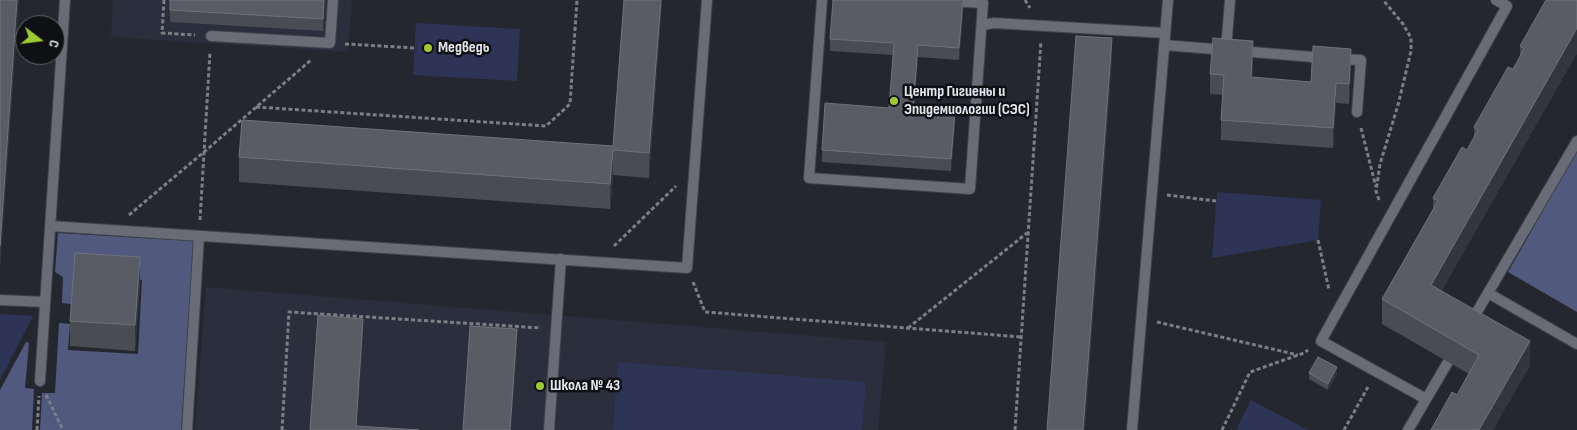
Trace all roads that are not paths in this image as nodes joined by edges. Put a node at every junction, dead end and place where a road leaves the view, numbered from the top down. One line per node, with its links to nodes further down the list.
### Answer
1 (65, 0): 16 (lane)
2 (333, 0): 11 (lane)
3 (707, 0): 18 (lane)
4 (822, 0): 9 (lane)
5 (933, 0): 9 (lane)
6 (1168, 0): 10 (lane)
7 (1230, 0): 13 (lane)
8 (1496, 0): 26 (lane)
9 (982, 25): 10 (lane)
10 (1165, 34): 12 (lane)
11 (211, 36)
12 (1164, 45): 13 (lane); 29 (lane)
13 (1226, 50): 14 (lane)
14 (1357, 112)
15 (1577, 140): 19 (lane)
16 (50, 226): 17 (lane); 21 (lane)
17 (199, 236): 18 (lane); 27 (lane)
18 (561, 259): 28 (lane)
19 (1488, 293): 22 (lane); 23 (lane)
20 (0, 300): 21 (lane)
21 (45, 302): 25 (lane)
22 (1466, 330)
23 (1577, 344)
24 (1448, 362): 26 (lane)
25 (40, 381)
26 (1426, 399): 30 (lane)
27 (187, 430)
28 (549, 430)
29 (1132, 430)
30 (1408, 430)

